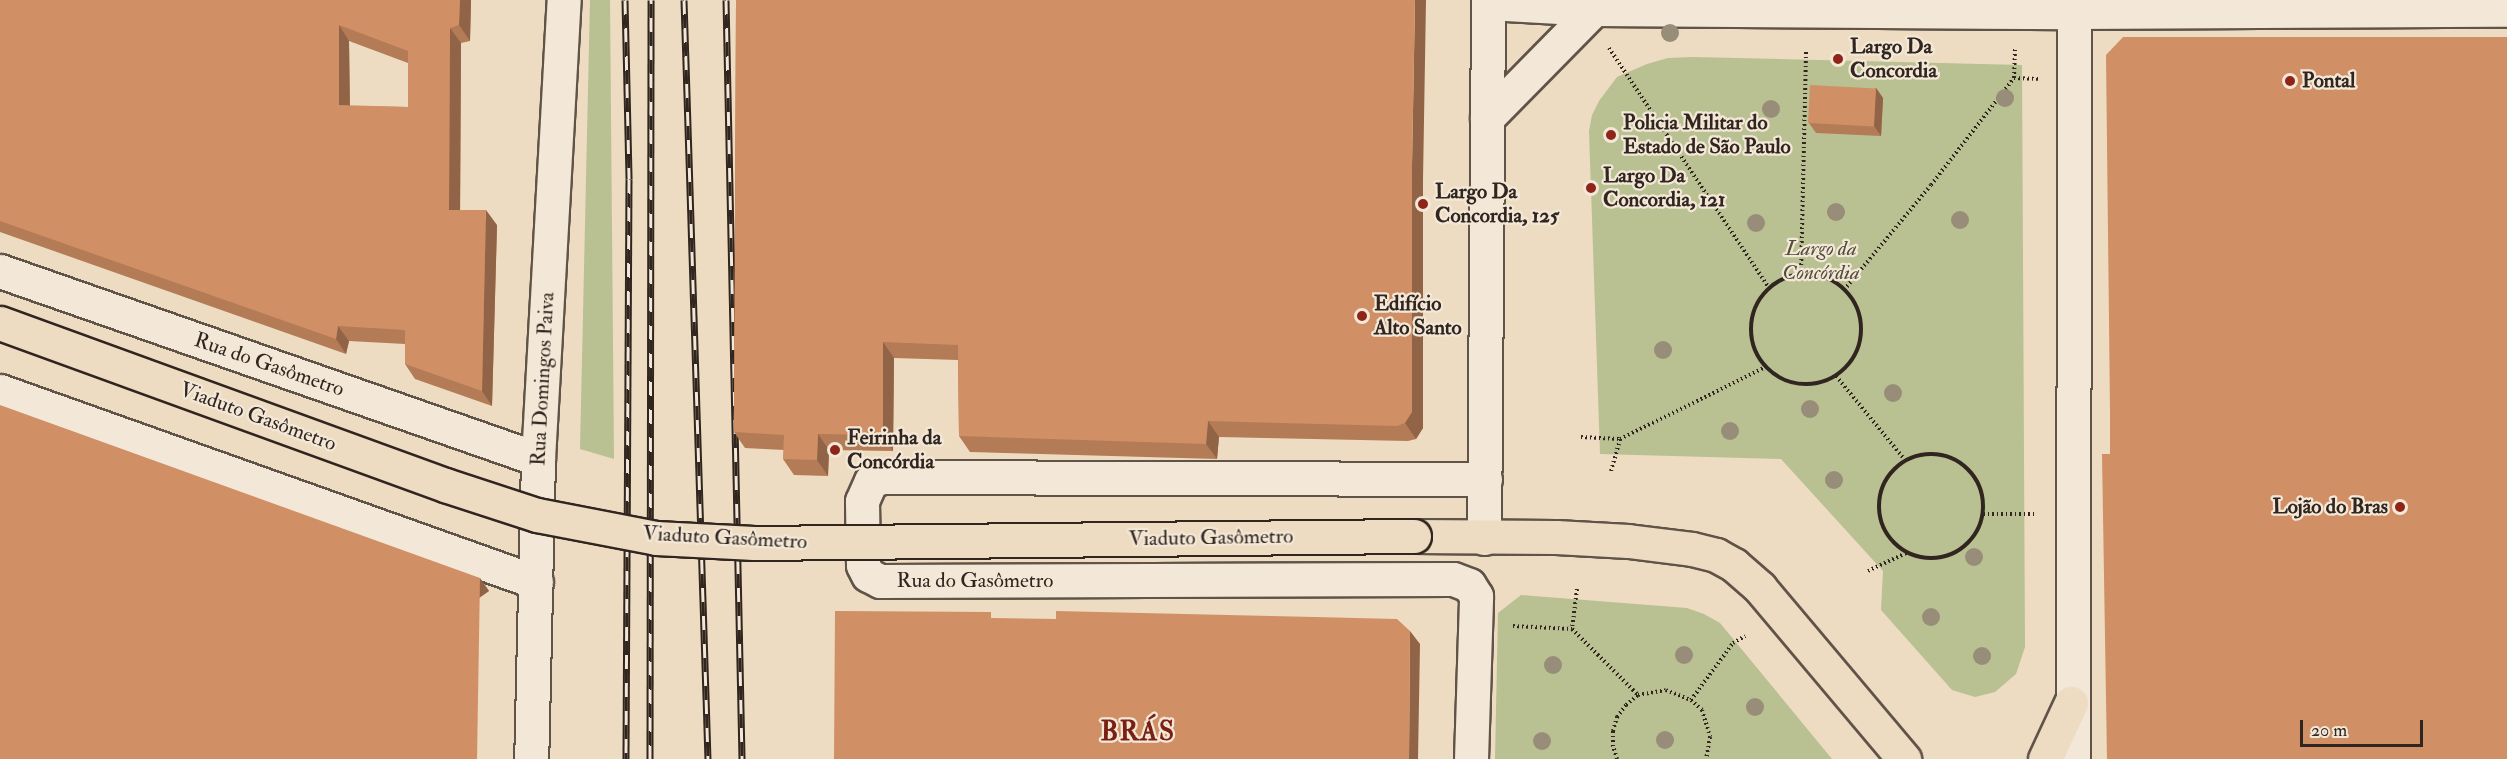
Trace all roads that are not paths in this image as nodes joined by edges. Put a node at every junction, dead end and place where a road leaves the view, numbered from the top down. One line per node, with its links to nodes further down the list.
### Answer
1 (564, 0): 10 (street, Rua Domingos Paiva)
2 (1488, 2): 4 (street); 6 (street)
3 (2074, 6): 4 (street); 5 (street); 14 (street)
4 (1594, 9): 6 (street)
5 (2507, 10)
6 (1487, 118): 11 (street)
7 (0, 271): 10 (street, Rua do Gasômetro)
8 (0, 323): 12 (main road, Viaduto Gasômetro, bridge)
9 (0, 391): 13 (street)
10 (537, 459): 13 (street, Rua Domingos Paiva)
11 (1485, 479): 12 (street); 16 (street, Rua do Gasômetro)
12 (1484, 538): 17 (main road)
13 (536, 582): 15 (street, Rua Domingos Paiva)
14 (2071, 703): 18 (main road); 19 (street)
15 (531, 759)
16 (1471, 759)
17 (1904, 759)
18 (2045, 759)
19 (2073, 759)

